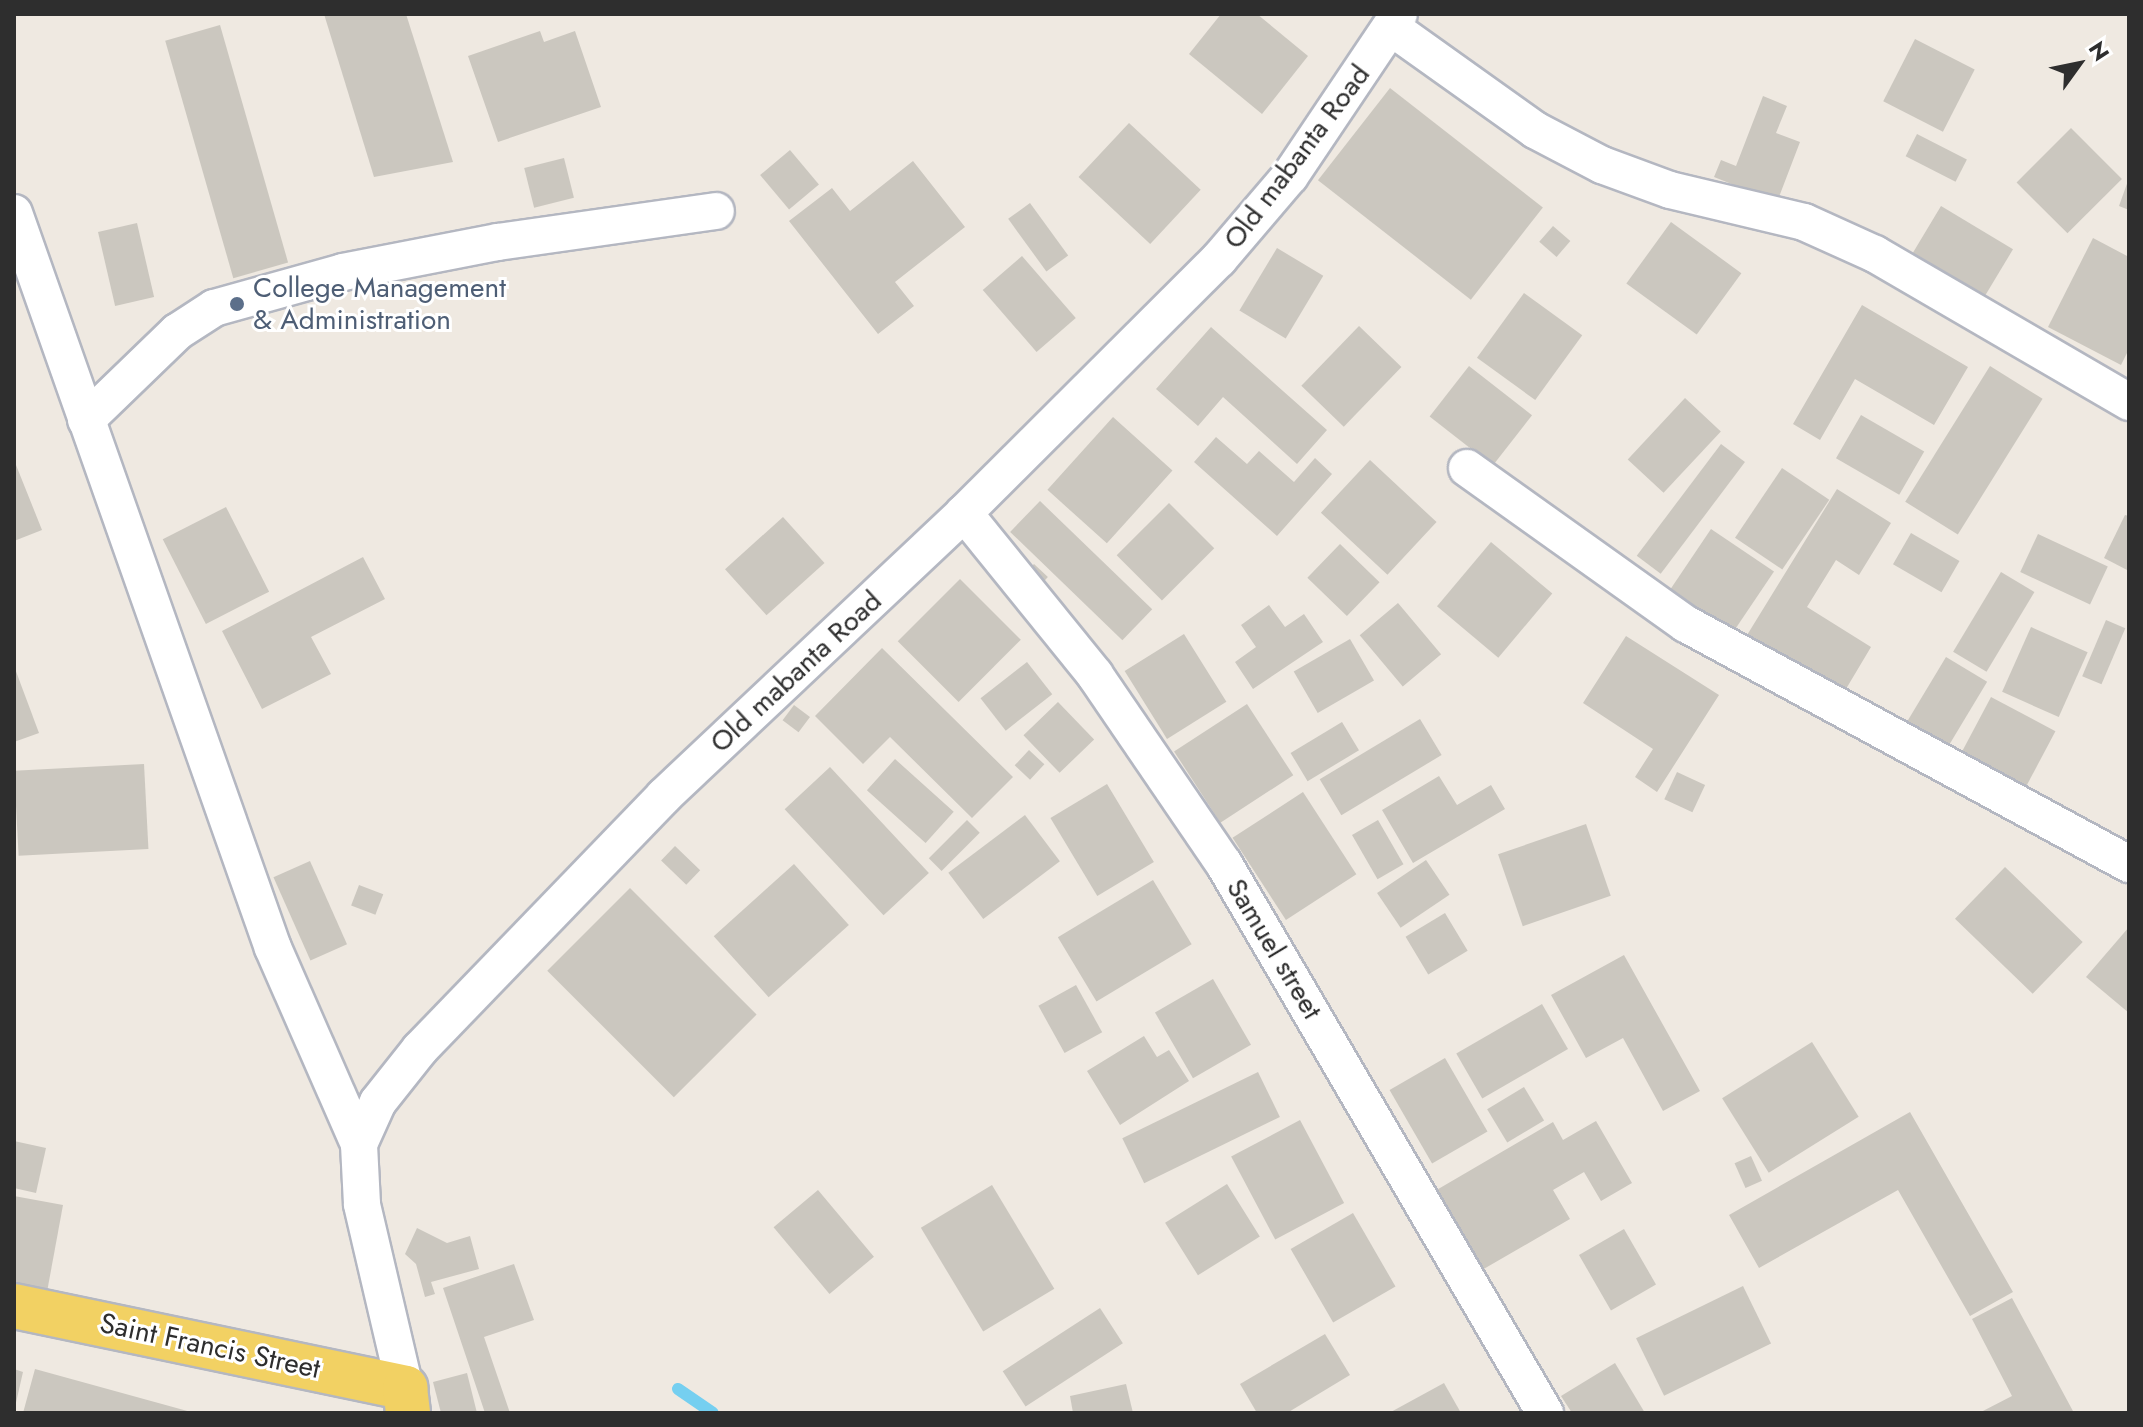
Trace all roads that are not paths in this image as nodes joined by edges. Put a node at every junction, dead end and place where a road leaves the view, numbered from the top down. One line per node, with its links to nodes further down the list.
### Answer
1 (1396, 21): 4 (street); 7 (street, Old mabanta Road)
2 (716, 211): 5 (street)
3 (14, 213): 5 (street)
4 (2129, 402)
5 (86, 420): 9 (street)
6 (1467, 468): 8 (street)
7 (964, 513): 9 (street, Old mabanta Road); 12 (street, Samuel street)
8 (2129, 864)
9 (359, 1144): 11 (street, Old mabanta Road)
10 (14, 1306): 11 (main road, Saint Francis Street)
11 (406, 1401)
12 (1545, 1413)

